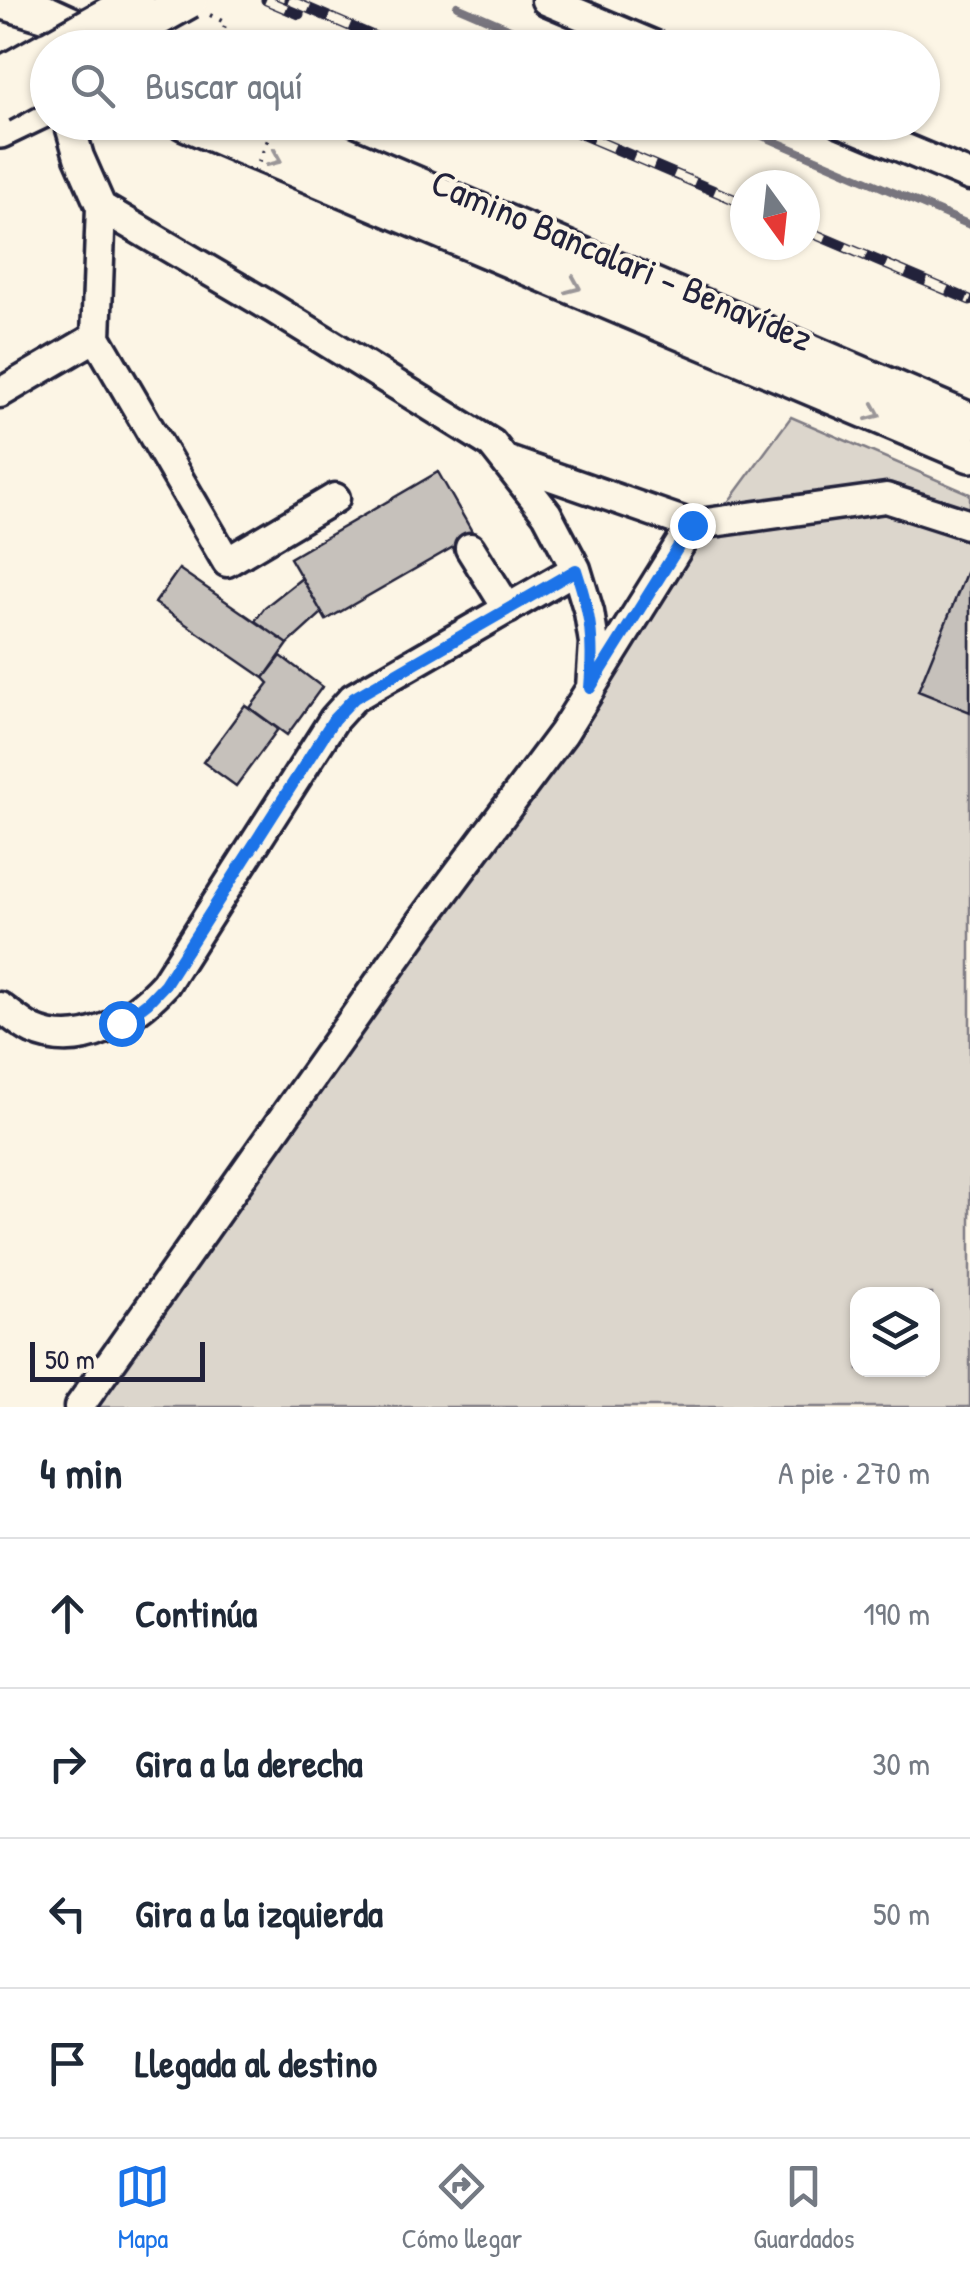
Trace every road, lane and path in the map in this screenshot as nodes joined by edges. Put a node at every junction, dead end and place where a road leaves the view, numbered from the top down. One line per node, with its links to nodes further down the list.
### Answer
1 (136, 0): 6 (main road, bridge)
2 (189, 0): 7 (main road, bridge)
3 (546, 0): 8 (street)
4 (7, 7): 5 (main road)
5 (76, 30)
6 (82, 30)
7 (132, 30)
8 (617, 30)
9 (30, 58): 10 (main road, bridge)
10 (0, 75): 11 (main road)
11 (30, 88)
12 (30, 88): 13 (main road, bridge)
13 (0, 104)
14 (30, 116): 15 (main road)
15 (0, 130)
16 (74, 140): 23 (street)
17 (228, 140): 27 (main road, Camino Bancalari - Benavídez, one-way to 27)
18 (266, 140): 21 (path, bridge)
19 (314, 140): 26 (main road, Camino Bancalari - Benavídez)
20 (883, 140): 22 (street)
21 (255, 172)
22 (970, 176)
23 (101, 207): 24 (street); 28 (street)
24 (96, 337): 25 (street); 29 (street)
25 (0, 393)
26 (970, 420)
27 (970, 454)
28 (506, 460): 30 (street); 33 (street)
29 (335, 498)
30 (692, 525): 31 (street); 35 (street)
31 (970, 525)
32 (470, 548): 34 (street)
33 (576, 570): 34 (street); 35 (street)
34 (508, 609): 36 (street)
35 (590, 688): 37 (street)
36 (0, 1007)
37 (79, 1407)

